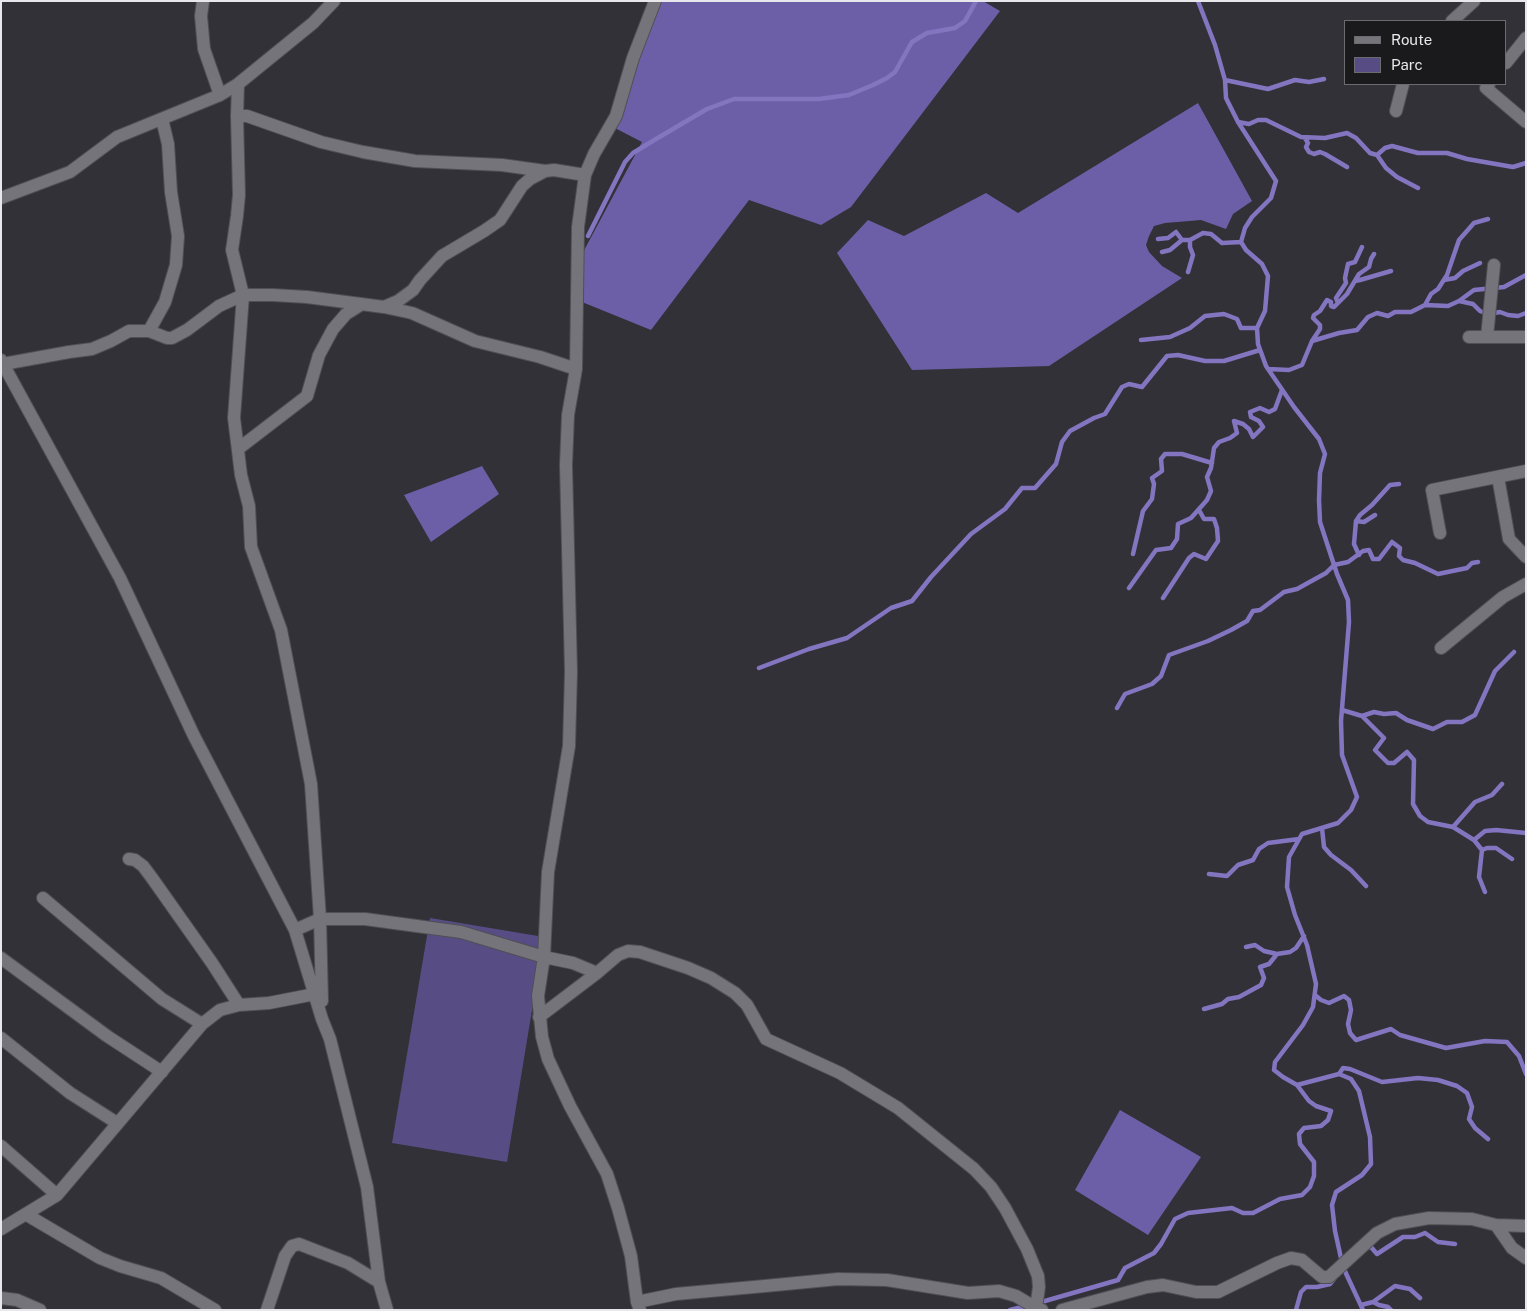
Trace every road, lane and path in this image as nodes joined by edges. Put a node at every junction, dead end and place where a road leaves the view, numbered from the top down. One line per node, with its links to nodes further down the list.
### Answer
1 (203, 1): 11 (street)
2 (334, 1): 8 (street)
3 (655, 1): 17 (street)
4 (1474, 1): 5 (street)
5 (1453, 20)
6 (1526, 38): 7 (street)
7 (1507, 62)
8 (238, 84): 11 (street); 13 (street)
9 (1403, 85): 12 (street)
10 (1488, 85): 15 (street)
11 (220, 95): 14 (street)
12 (1396, 111)
13 (237, 116): 16 (street); 20 (street)
14 (162, 120): 18 (street); 23 (street)
15 (1526, 122)
16 (546, 171): 17 (street); 22 (street)
17 (586, 175): 28 (street)
18 (1, 198)
19 (1494, 265): 25 (street)
20 (243, 296): 21 (street); 23 (street); 29 (street)
21 (362, 304): 22 (street); 29 (street)
22 (384, 307): 28 (street)
23 (149, 331): 27 (street)
24 (1469, 337): 25 (street)
25 (1487, 337): 26 (street)
26 (1526, 337)
27 (2, 362): 39 (street)
28 (576, 369): 40 (street)
29 (238, 449): 38 (street)
30 (1526, 471): 31 (street)
31 (1498, 477): 32 (street); 33 (street)
32 (1440, 533)
33 (1526, 557)
34 (1526, 584): 35 (street)
35 (1441, 648)
36 (129, 859): 44 (street)
37 (43, 898): 47 (street)
38 (320, 919): 39 (street); 40 (street); 46 (street)
39 (294, 930): 43 (street)
40 (544, 956): 42 (street); 45 (street)
41 (1, 958): 49 (street)
42 (597, 973): 45 (street); 61 (street)
43 (315, 994): 44 (street); 46 (street)
44 (239, 1005): 47 (street)
45 (539, 1017): 60 (street)
46 (322, 1019): 58 (street)
47 (202, 1024): 49 (street)
48 (1, 1038): 50 (street)
49 (162, 1072): 50 (street)
50 (118, 1123): 52 (street)
51 (1, 1146): 52 (street)
52 (57, 1196): 53 (street)
53 (27, 1215): 56 (street); 63 (street)
54 (1496, 1225): 55 (street); 57 (street); 66 (street)
55 (1526, 1226)
56 (1, 1230)
57 (1526, 1258)
58 (379, 1282): 64 (street); 65 (street)
59 (1, 1298): 62 (street)
60 (638, 1306): 61 (street)
61 (1040, 1309)
62 (40, 1310)
63 (215, 1310)
64 (267, 1310)
65 (387, 1310)
66 (1062, 1310)

